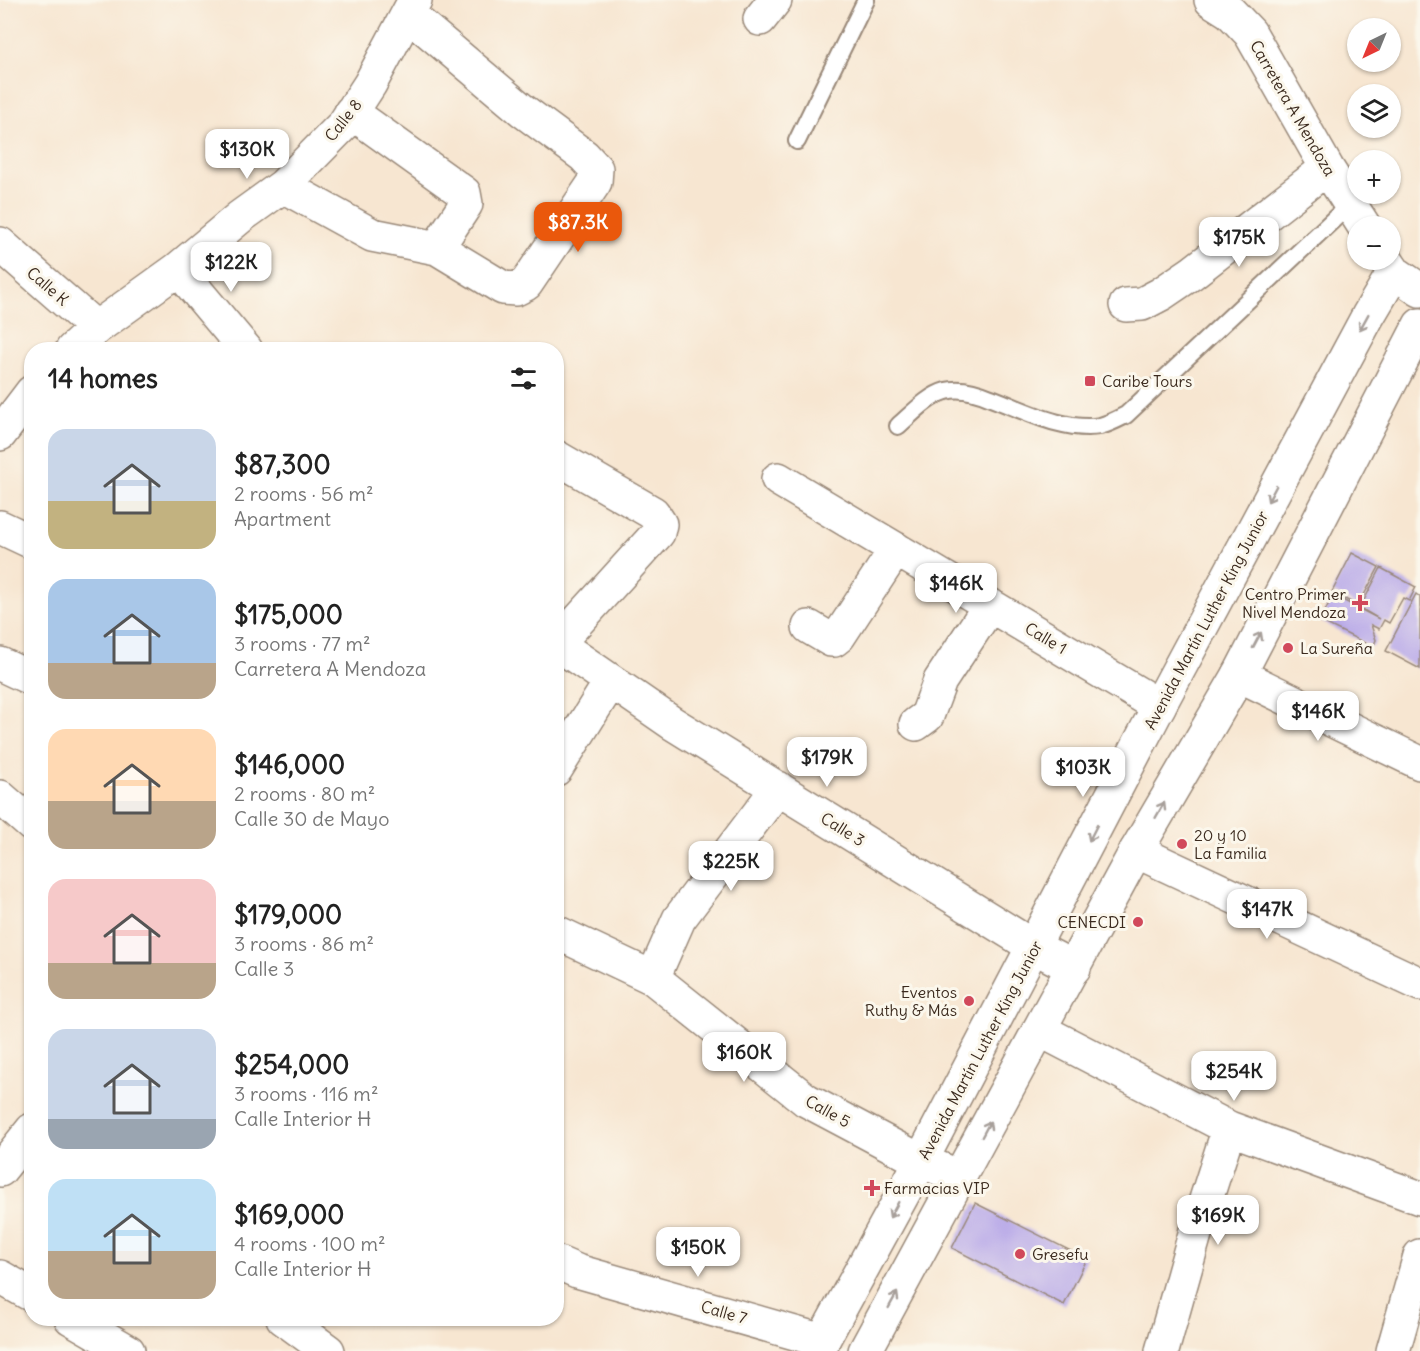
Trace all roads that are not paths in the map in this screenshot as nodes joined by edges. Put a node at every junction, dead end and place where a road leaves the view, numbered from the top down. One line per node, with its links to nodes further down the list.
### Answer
1 (866, 0): 5 (lane)
2 (1211, 0): 6 (street, Carretera A Mendoza)
3 (412, 7): 4 (street, Calle 8); 10 (street)
4 (351, 112): 7 (street, Calle 8); 10 (street)
5 (796, 141)
6 (1327, 168): 8 (street, Carretera A Mendoza); 13 (street)
7 (283, 186): 10 (street); 11 (street, Calle 8)
8 (1357, 215): 19 (lane)
9 (0, 244): 15 (street, Calle K)
10 (437, 248)
11 (178, 269): 15 (street, Calle 8); 17 (street)
12 (1400, 274): 34 (street, Avenida Martín Luther King Junior, one-way to 34)
13 (1126, 305)
14 (1420, 325): 32 (street, one-way to 14)
15 (96, 328): 16 (street, Calle 8)
16 (81, 342)
17 (239, 342)
18 (24, 402): 20 (street)
19 (898, 426)
20 (0, 434)
21 (564, 462): 28 (street)
22 (778, 479): 25 (street, Calle 1)
23 (0, 527): 24 (street)
24 (24, 538)
25 (896, 549): 26 (street, Calle 1); 27 (street)
26 (990, 605): 34 (street, Calle 1); 35 (street)
27 (809, 627)
28 (564, 636)
29 (564, 649): 33 (street, Calle 3)
30 (0, 664): 31 (street)
31 (24, 675)
32 (1239, 675): 37 (street); 41 (street, one-way to 32)
33 (611, 681): 36 (street); 38 (street, Calle 3)
34 (1159, 706): 43 (street, Avenida Martín Luther King Junior, one-way to 43)
35 (916, 724)
36 (564, 756)
37 (1420, 763)
38 (778, 788): 43 (street, Calle 3); 45 (street)
39 (0, 797): 40 (street)
40 (24, 818)
41 (1136, 851): 44 (street); 46 (street)
42 (564, 936): 45 (street, Calle 5)
43 (1034, 947): 44 (street, Calle 3); 50 (street, Avenida Martín Luther King Junior)
44 (1074, 968): 47 (street)
45 (653, 978): 50 (street, Calle 5)
46 (1420, 984)
47 (1040, 1030): 48 (street); 52 (street, one-way to 47)
48 (1229, 1128): 53 (street); 65 (street)
49 (24, 1141): 51 (street)
50 (921, 1161): 52 (street, Calle 5); 61 (street, Avenida Martín Luther King Junior, one-way to 61)
51 (0, 1170)
52 (960, 1177): 64 (street, one-way to 52)
53 (1420, 1198)
54 (1420, 1256): 58 (street)
55 (564, 1265): 61 (street, Calle 7)
56 (0, 1277): 57 (street)
57 (24, 1291)
58 (1413, 1315): 66 (street)
59 (85, 1326): 62 (street)
60 (294, 1326): 63 (street)
61 (820, 1346)
62 (128, 1351)
63 (328, 1351)
64 (865, 1351)
65 (1162, 1351)
66 (1393, 1351)

